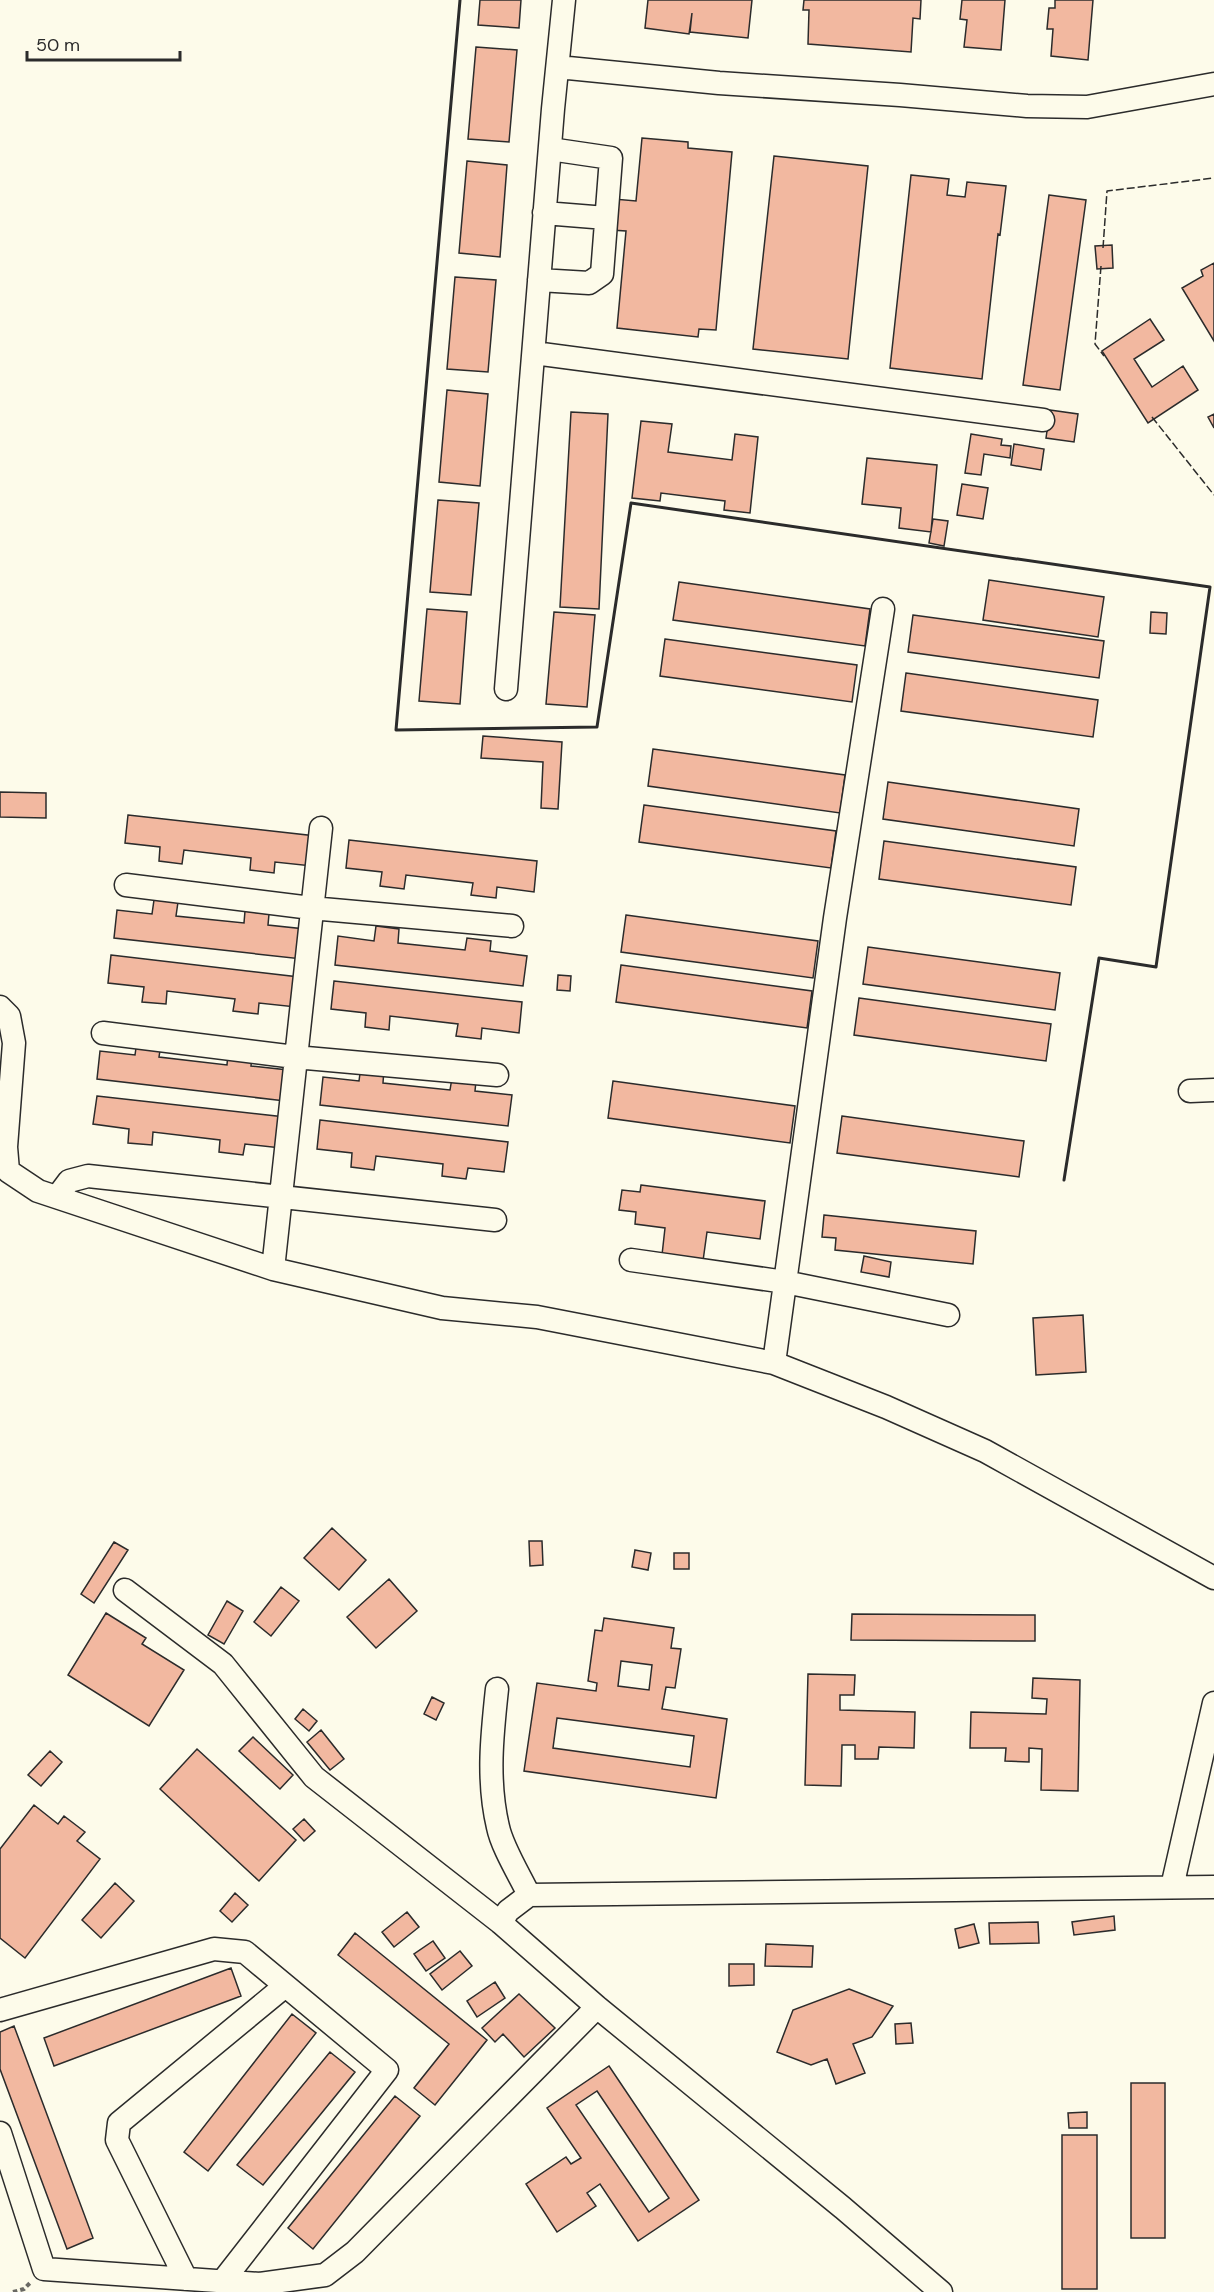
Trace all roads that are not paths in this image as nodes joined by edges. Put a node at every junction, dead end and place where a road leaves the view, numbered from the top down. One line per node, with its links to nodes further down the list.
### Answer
1 (564, 0): 2 (street)
2 (558, 67): 3 (street); 4 (street)
3 (1214, 84)
4 (549, 149): 5 (street); 6 (street)
5 (544, 213): 6 (street); 7 (street)
6 (606, 218): 7 (street)
7 (539, 280): 8 (street)
8 (534, 353): 9 (street); 11 (street)
9 (1043, 420)
10 (883, 609): 27 (street)
11 (506, 689)
12 (321, 828): 14 (street)
13 (126, 885): 14 (street)
14 (311, 908): 15 (street); 18 (street)
15 (512, 926)
16 (0, 1007): 22 (street)
17 (103, 1033): 18 (street)
18 (295, 1057): 19 (street); 23 (street)
19 (497, 1075)
20 (1214, 1090): 21 (street)
21 (1190, 1091)
22 (57, 1197): 23 (street); 26 (street)
23 (281, 1198): 24 (street); 26 (street)
24 (495, 1220)
25 (631, 1260): 27 (street)
26 (273, 1269): 29 (street)
27 (784, 1282): 28 (street); 29 (street)
28 (948, 1315)
29 (774, 1364): 30 (street)
30 (1214, 1578)
31 (125, 1590): 37 (street)
32 (496, 1689): 36 (street)
33 (1214, 1703): 34 (street)
34 (1172, 1887): 35 (street); 36 (street)
35 (1214, 1887)
36 (529, 1895): 37 (street)
37 (501, 1923): 39 (street)
38 (285, 1986): 40 (street); 42 (street); 43 (street)
39 (597, 2007): 43 (street); 44 (street)
40 (0, 2010)
41 (0, 2133): 42 (street)
42 (186, 2279): 43 (street)
43 (222, 2282)
44 (941, 2292)

